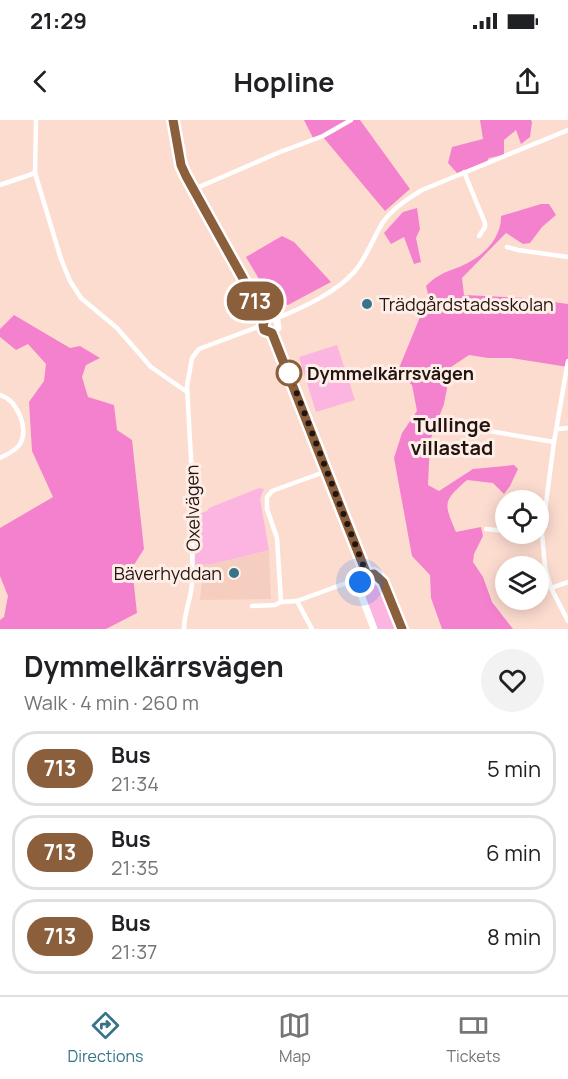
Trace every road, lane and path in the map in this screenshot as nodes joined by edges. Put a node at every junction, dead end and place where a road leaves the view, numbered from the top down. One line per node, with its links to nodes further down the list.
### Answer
1 (36, 120): 6 (street)
2 (173, 120): 8 (street)
3 (351, 120): 8 (street)
4 (568, 130): 5 (street)
5 (464, 172): 9 (street); 12 (street)
6 (35, 173): 7 (street); 16 (street)
7 (0, 185)
8 (192, 190): 13 (street)
9 (479, 237)
10 (507, 247): 11 (street)
11 (568, 257)
12 (276, 319): 13 (street); 14 (street)
13 (264, 322): 14 (street); 16 (street)
14 (272, 333): 23 (street)
15 (568, 361): 20 (street)
16 (187, 389): 36 (street, Oxelvägen)
17 (0, 395): 22 (street)
18 (450, 427): 21 (street)
19 (568, 428): 20 (street)
20 (556, 429): 21 (street)
21 (554, 442): 24 (street)
22 (0, 458)
23 (327, 471): 28 (street); 33 (street)
24 (547, 490)
25 (486, 530): 26 (street)
26 (495, 530)
27 (542, 544): 31 (street)
28 (367, 575): 29 (street); 39 (street)
29 (360, 582): 32 (street); 38 (street)
30 (568, 582): 31 (street)
31 (551, 588): 35 (street)
32 (297, 601): 33 (street); 37 (street)
33 (281, 602): 34 (street)
34 (252, 606)
35 (568, 621)
36 (184, 629)
37 (312, 629)
38 (374, 629)
39 (402, 629)

